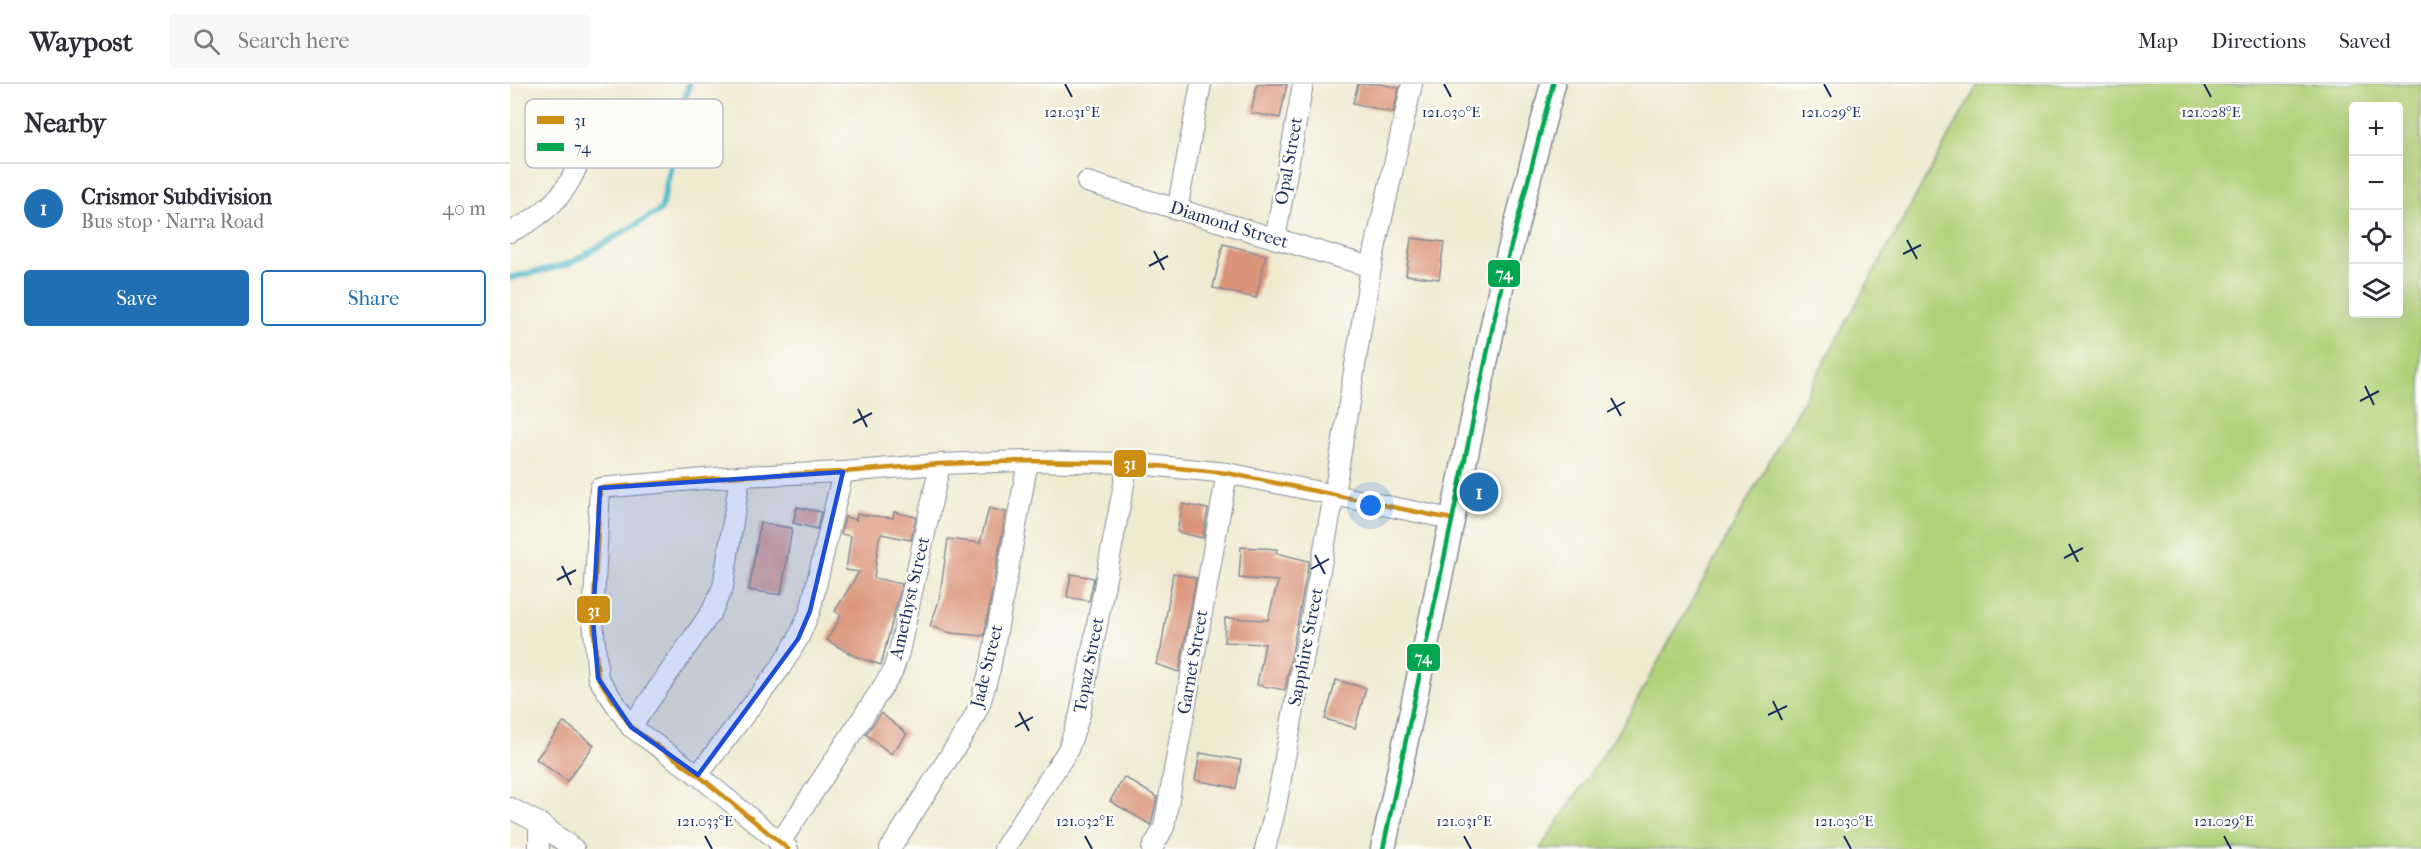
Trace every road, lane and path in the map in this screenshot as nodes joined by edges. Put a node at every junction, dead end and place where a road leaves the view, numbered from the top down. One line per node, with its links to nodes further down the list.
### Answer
1 (1201, 84): 7 (street)
2 (1303, 84): 9 (street, Opal Street)
3 (1412, 84): 10 (street, Sapphire Street)
4 (1553, 84): 18 (street)
5 (576, 168): 8 (street)
6 (1087, 182): 7 (street, Diamond Street)
7 (1178, 210): 9 (street, Diamond Street)
8 (510, 232)
9 (1275, 238): 10 (street, Diamond Street)
10 (1371, 267): 17 (street, Sapphire Street)
11 (1028, 461): 12 (street); 13 (street); 26 (street, Jade Street)
12 (1128, 463): 15 (street); 27 (street, Topaz Street)
13 (940, 464): 14 (street); 23 (street, Amethyst Street)
14 (843, 472): 16 (street); 20 (street)
15 (1227, 474): 17 (street); 28 (street, Garnet Street)
16 (740, 476): 19 (street); 19 (street)
17 (1335, 495): 18 (street); 29 (street, Sapphire Street)
18 (1451, 519): 30 (street)
19 (632, 728): 20 (street)
20 (698, 775): 23 (street)
21 (510, 808): 22 (street)
22 (539, 823): 24 (street); 25 (street)
23 (783, 846)
24 (539, 849)
25 (574, 849)
26 (890, 849)
27 (1004, 849)
28 (1152, 849)
29 (1266, 849)
30 (1383, 849)

